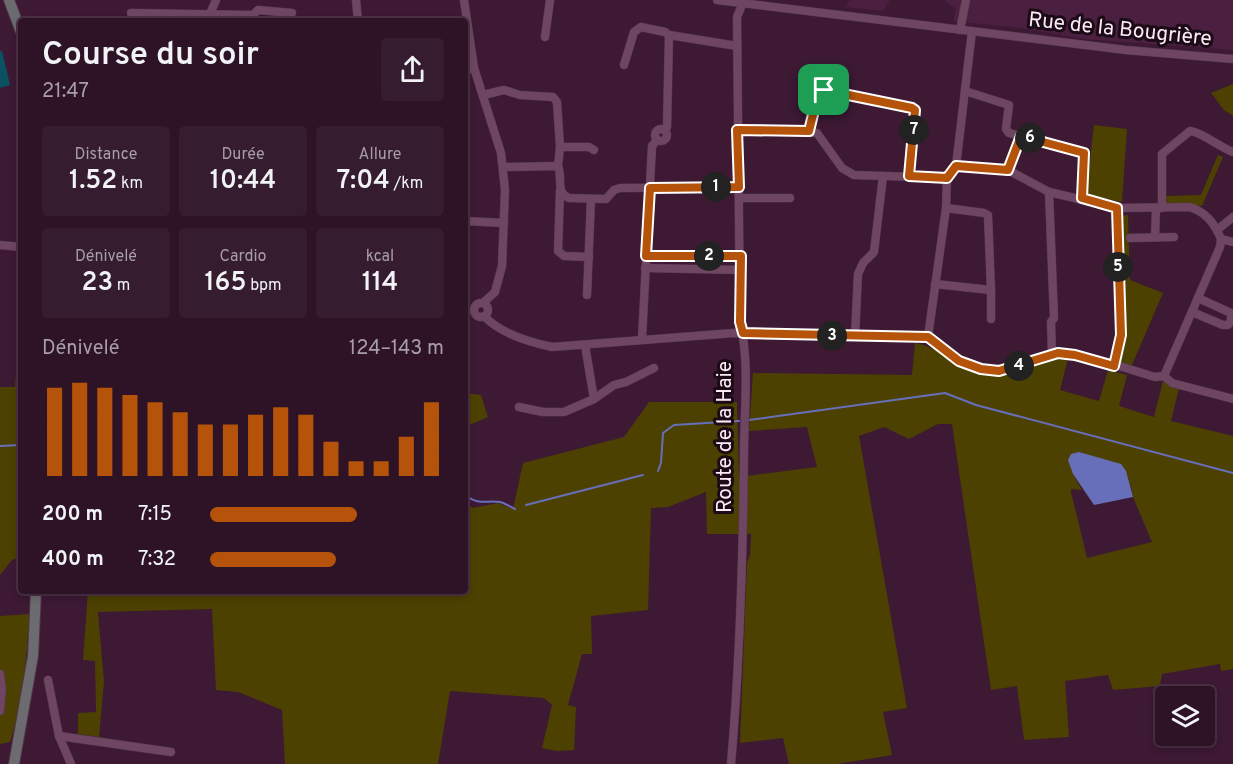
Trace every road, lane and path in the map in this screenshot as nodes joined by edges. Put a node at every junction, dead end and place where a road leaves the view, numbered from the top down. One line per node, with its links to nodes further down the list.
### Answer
1 (9, 0): 17 (street)
2 (216, 0): 12 (street)
3 (356, 0): 15 (street)
4 (464, 0): 16 (street)
5 (550, 0): 22 (street)
6 (717, 0): 8 (street, Rue de la Bougrière)
7 (966, 0): 19 (street)
8 (743, 2): 19 (street, Rue de la Bougrière); 23 (street, Route de la Haie)
9 (273, 11): 11 (street); 13 (street); 14 (street)
10 (131, 13): 12 (street)
11 (292, 13)
12 (208, 18): 13 (street)
13 (253, 18)
14 (271, 18)
15 (358, 18)
16 (467, 18)
17 (18, 24)
18 (468, 27): 26 (street)
19 (960, 30): 20 (street, Rue de la Bougrière)
20 (972, 32): 24 (street, Rue de la Bougrière); 28 (street)
21 (669, 35): 23 (street); 25 (street); 44 (street)
22 (545, 37)
23 (737, 46): 30 (street, Route de la Haie)
24 (1233, 59)
25 (624, 65)
26 (474, 68): 27 (street); 29 (street)
27 (468, 69)
28 (965, 91): 32 (street); 37 (street)
29 (483, 95): 33 (street); 38 (street)
30 (737, 130): 31 (street); 43 (street, Route de la Haie)
31 (809, 131): 40 (street); 41 (street)
32 (1021, 136): 39 (street); 49 (street)
33 (560, 147): 34 (street); 36 (street)
34 (594, 150)
35 (1233, 152): 53 (street)
36 (558, 166): 38 (street); 45 (street)
37 (956, 166): 39 (street); 42 (street)
38 (503, 167): 56 (street)
39 (1008, 170): 46 (street)
40 (883, 176): 41 (street); 81 (street)
41 (909, 176): 42 (street)
42 (947, 178): 51 (street)
43 (739, 187): 44 (street); 47 (street, Route de la Haie)
44 (650, 188): 50 (street); 65 (street)
45 (560, 191): 50 (street); 67 (street)
46 (1049, 192): 49 (street); 85 (street)
47 (740, 198): 48 (street); 66 (street, Route de la Haie)
48 (790, 198)
49 (1082, 198): 52 (street)
50 (591, 199): 67 (street)
51 (946, 208): 70 (street); 71 (street)
52 (1117, 208): 53 (street); 86 (street)
53 (1159, 208): 57 (street); 58 (street)
54 (1233, 217): 57 (street)
55 (468, 221): 56 (street)
56 (504, 223): 74 (street)
57 (1217, 230): 61 (street)
58 (1155, 237): 59 (street); 60 (street)
59 (1174, 237)
60 (1130, 238)
61 (1221, 239): 62 (street); 73 (street)
62 (1233, 242)
63 (0, 245): 64 (street)
64 (18, 247)
65 (646, 256): 66 (street); 68 (street)
66 (741, 256): 69 (street, Route de la Haie)
67 (589, 257): 72 (street)
68 (645, 268): 69 (street); 83 (street)
69 (741, 270): 80 (street, Route de la Haie)
70 (935, 284): 71 (street); 82 (street)
71 (991, 290): 79 (street)
72 (587, 295)
73 (1198, 298): 77 (street); 77 (street)
74 (483, 303): 76 (street); 78 (street)
75 (468, 310): 76 (street)
76 (474, 310): 78 (street)
77 (1192, 312): 88 (street)
78 (484, 316): 84 (street)
79 (991, 319)
80 (743, 333): 81 (street); 83 (street); 100 (street, Route de la Haie)
81 (855, 336): 82 (street)
82 (928, 337): 85 (street)
83 (642, 339): 84 (street)
84 (585, 345): 89 (street)
85 (1053, 354): 86 (street)
86 (1114, 366): 88 (street)
87 (654, 368): 89 (street)
88 (1164, 376): 90 (street)
89 (594, 399): 91 (street)
90 (1233, 399)
91 (519, 407)
92 (36, 594): 98 (street)
93 (0, 674): 95 (street)
94 (48, 680): 96 (street)
95 (0, 711)
96 (59, 736): 97 (street); 99 (street)
97 (171, 752)
98 (14, 764)
99 (71, 764)
100 (731, 764)

